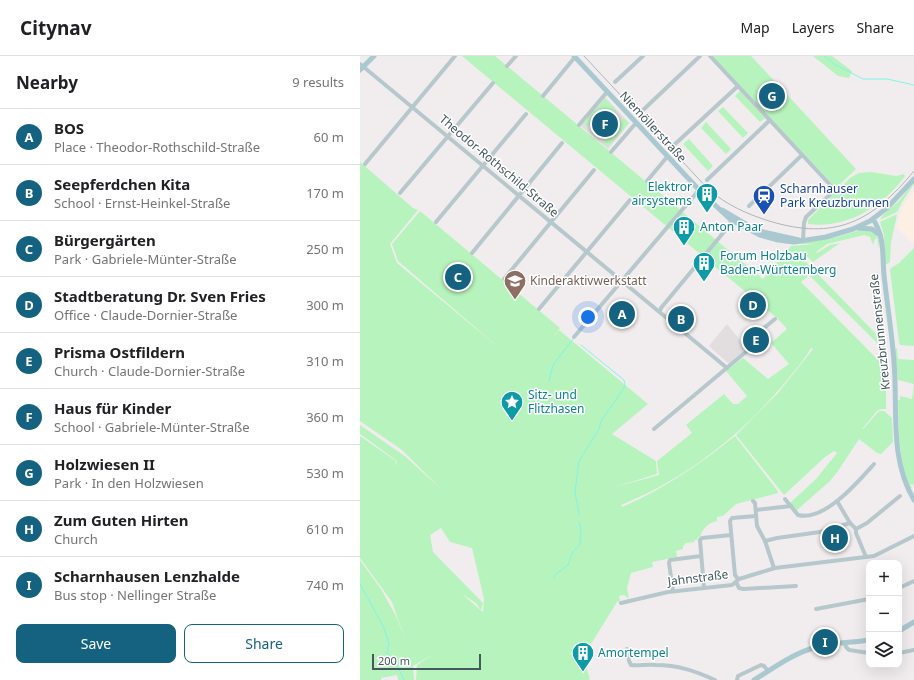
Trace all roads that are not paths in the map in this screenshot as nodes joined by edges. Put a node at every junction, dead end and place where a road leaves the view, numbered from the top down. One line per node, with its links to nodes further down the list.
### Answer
1 (374, 56): 9 (main road)
2 (455, 56): 15 (street)
3 (516, 56): 8 (street)
4 (643, 56): 10 (street)
5 (700, 56): 16 (street)
6 (710, 56): 12 (street)
7 (574, 57): 13 (main road, Niemöllerstraße); 14 (street)
8 (507, 66)
9 (361, 67): 15 (street, Theodor-Rothschild-Straße)
10 (615, 82)
11 (493, 83): 21 (street)
12 (738, 86): 18 (street); 23 (street)
13 (607, 92): 19 (main road, Niemöllerstraße); 20 (street)
14 (543, 96)
15 (412, 107): 21 (street, Theodor-Rothschild-Straße); 27 (street)
16 (642, 110)
17 (526, 114): 28 (street)
18 (770, 120): 25 (street); 31 (street)
19 (636, 123): 24 (street); 26 (main road, Niemöllerstraße)
20 (579, 125)
21 (447, 137): 28 (street, Theodor-Rothschild-Straße); 34 (street)
22 (562, 143): 35 (street)
23 (674, 145)
24 (611, 152)
25 (802, 155): 37 (street); 44 (street)
26 (667, 157): 32 (street); 33 (main road, Niemöllerstraße)
27 (365, 164)
28 (483, 166): 35 (street, Theodor-Rothschild-Straße); 40 (street)
29 (594, 170): 41 (street)
30 (914, 179): 39 (main road, Niemöllerstraße)
31 (706, 180)
32 (647, 181)
33 (699, 190): 38 (main road, Niemöllerstraße); 48 (street)
34 (400, 193)
35 (519, 196): 41 (street, Theodor-Rothschild-Straße); 46 (street)
36 (630, 200): 45 (street)
37 (749, 206)
38 (732, 218): 44 (main road, Niemöllerstraße); 50 (street)
39 (873, 219): 42 (main road, Niemöllerstraße); 43 (main road, Kreuzbrunnenstraße)
40 (436, 222)
41 (551, 223): 45 (street, Theodor-Rothschild-Straße); 47 (street)
42 (854, 229): 43 (main road); 44 (main road, Niemöllerstraße)
43 (882, 237): 58 (main road, Kreuzbrunnenstraße)
44 (802, 240)
45 (587, 252): 48 (street, Theodor-Rothschild-Straße); 49 (street)
46 (472, 253)
47 (504, 279)
48 (622, 281): 50 (street, Theodor-Rothschild-Straße); 52 (street)
49 (539, 309)
50 (660, 311): 53 (street, Theodor-Rothschild-Straße)
51 (775, 319): 53 (street)
52 (574, 338)
53 (726, 368): 54 (street)
54 (654, 429)
55 (874, 464): 60 (street)
56 (900, 496): 65 (street)
57 (785, 499): 61 (street)
58 (914, 500)
59 (753, 501): 62 (street)
60 (836, 501): 61 (street); 64 (street)
61 (790, 506): 62 (street)
62 (756, 510): 63 (street)
63 (756, 516): 66 (street); 68 (street)
64 (850, 523): 65 (street); 68 (street)
65 (856, 529): 70 (street)
66 (731, 534): 69 (street); 72 (street)
67 (914, 536): 70 (street, Jahnstraße)
68 (764, 541): 71 (street)
69 (701, 556): 76 (street); 77 (street)
70 (866, 557): 71 (street, Jahnstraße)
71 (774, 568): 72 (street, Jahnstraße)
72 (737, 581): 74 (street); 76 (street, Jahnstraße)
73 (914, 581): 75 (street)
74 (796, 586)
75 (902, 587)
76 (704, 588): 77 (street, Jahnstraße)
77 (673, 591): 79 (street, Jahnstraße)
78 (866, 600): 80 (street)
79 (621, 603)
80 (816, 609)
81 (914, 622): 82 (main road)
82 (902, 628)
83 (866, 640): 84 (main road)
84 (845, 643): 88 (street); 89 (main road)
85 (627, 648): 90 (street)
86 (914, 650): 87 (street)
87 (902, 652)
88 (866, 653)
89 (768, 672): 91 (street); 92 (main road)
90 (715, 680)
91 (737, 680)
92 (754, 680)

